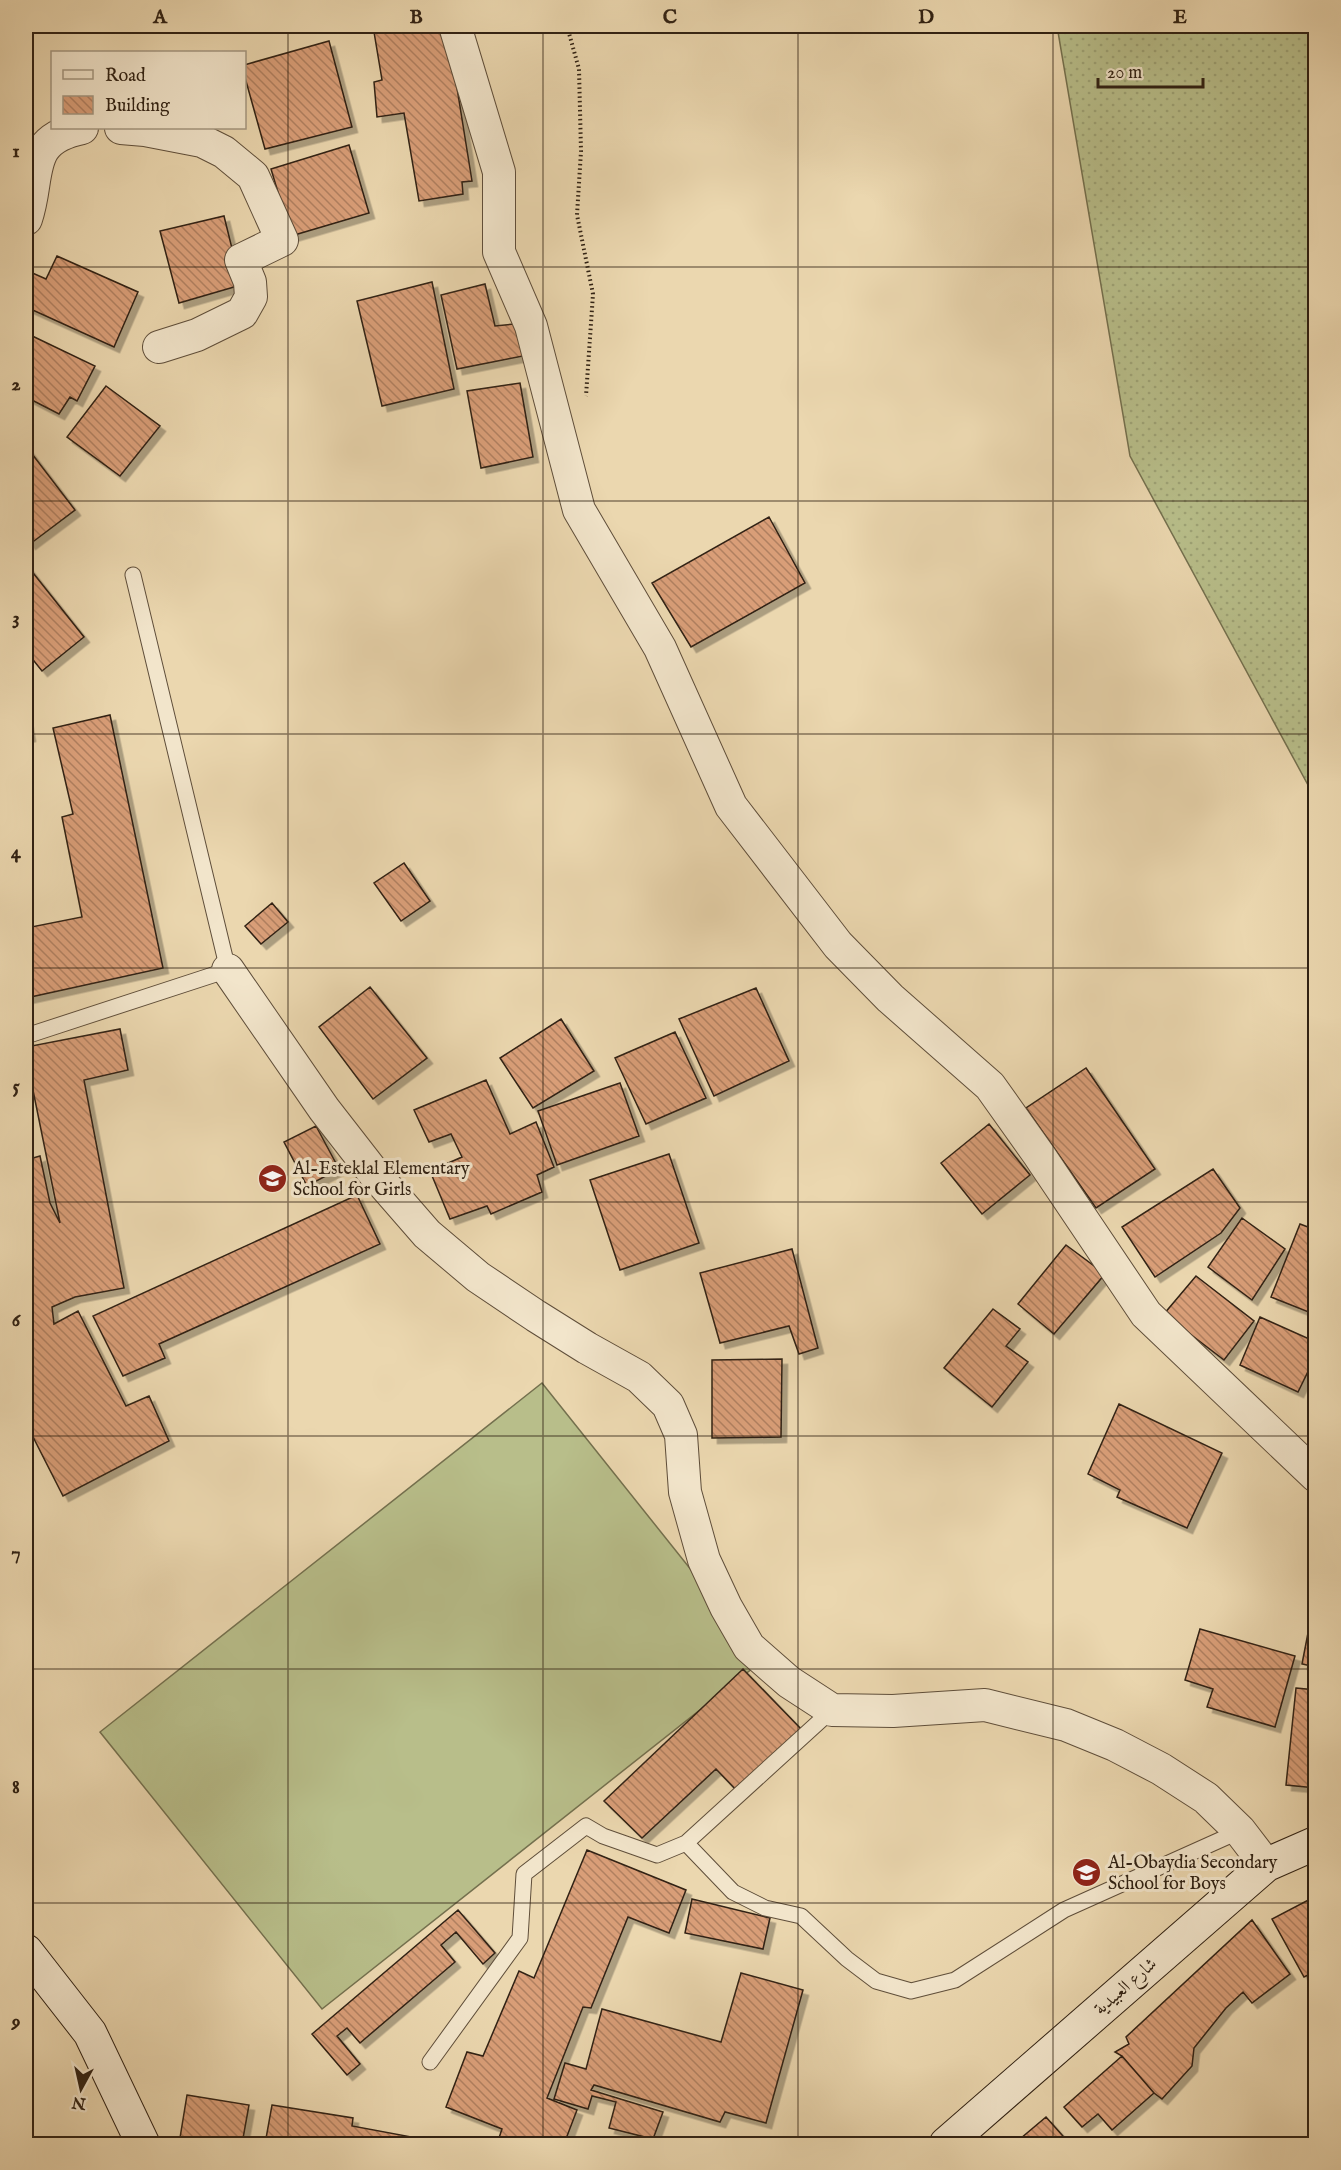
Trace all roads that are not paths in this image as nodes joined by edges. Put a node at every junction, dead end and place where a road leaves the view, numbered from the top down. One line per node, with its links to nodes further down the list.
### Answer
1 (455, 26): 9 (street)
2 (77, 129): 4 (street)
3 (145, 129): 5 (street)
4 (26, 219)
5 (159, 347)
6 (133, 575): 7 (lane)
7 (228, 970): 8 (lane); 10 (street)
8 (26, 1036)
9 (1316, 1476)
10 (832, 1710): 11 (street); 12 (lane)
11 (1240, 1831): 12 (lane); 14 (street)
12 (686, 1843): 16 (lane)
13 (1316, 1843): 14 (main road, شارع العبيدية)
14 (1266, 1865): 18 (main road, شارع العبيدية)
15 (26, 1952): 17 (main road)
16 (430, 2062)
17 (143, 2145)
18 (945, 2145)

